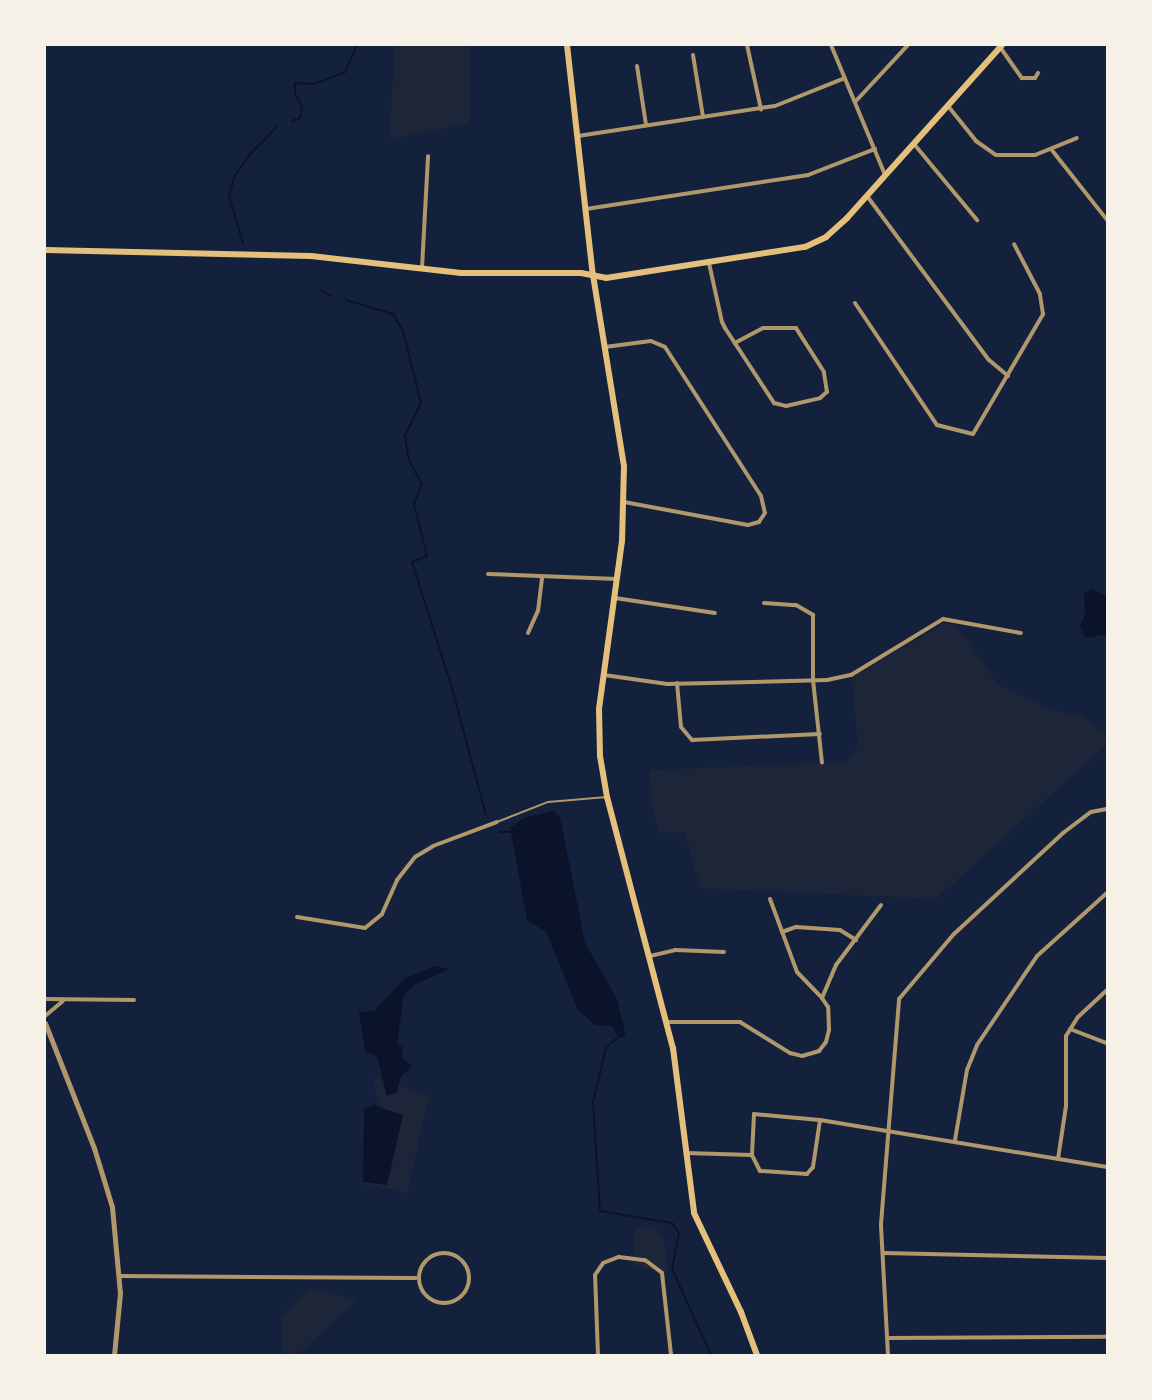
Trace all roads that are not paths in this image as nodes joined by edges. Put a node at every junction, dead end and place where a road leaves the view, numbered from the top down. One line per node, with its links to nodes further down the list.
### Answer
1 (567, 45): 15 (main road)
2 (747, 45): 12 (street)
3 (831, 45): 9 (street)
4 (908, 45): 10 (street)
5 (1001, 46): 8 (street); 11 (main road)
6 (693, 55): 13 (street)
7 (637, 66): 14 (street)
8 (1038, 73)
9 (845, 78): 10 (street); 12 (street)
10 (855, 102): 18 (street)
11 (948, 105): 17 (main road); 19 (street)
12 (761, 109): 13 (street)
13 (703, 117): 14 (street)
14 (646, 126): 15 (street)
15 (578, 136): 23 (main road)
16 (1077, 138): 19 (street)
17 (914, 144): 21 (main road); 24 (street)
18 (875, 149): 21 (street); 23 (street)
19 (1050, 149): 25 (street)
20 (428, 156): 29 (street)
21 (885, 176): 22 (main road)
22 (867, 196): 28 (main road); 34 (street)
23 (586, 209): 30 (main road)
24 (977, 220)
25 (1107, 220)
26 (1014, 244): 34 (street)
27 (45, 250): 29 (main road)
28 (709, 263): 30 (main road); 32 (street)
29 (422, 268): 30 (main road)
30 (593, 275): 33 (main road)
31 (855, 303): 34 (street)
32 (735, 343): 32 (street)
33 (605, 347): 35 (main road); 35 (street)
34 (1008, 376)
35 (624, 502): 38 (main road)
36 (488, 574): 37 (street)
37 (542, 577): 38 (street); 42 (street)
38 (618, 579): 39 (main road)
39 (615, 598): 41 (street); 44 (main road)
40 (764, 603): 45 (street)
41 (715, 613)
42 (528, 633)
43 (1021, 633): 45 (street)
44 (604, 675): 46 (street); 49 (main road)
45 (813, 680): 46 (street); 47 (street)
46 (677, 683): 47 (street)
47 (820, 734): 48 (street)
48 (822, 763)
49 (607, 797): 51 (lane); 59 (main road)
50 (1107, 809): 71 (street)
51 (497, 822): 55 (street)
52 (1107, 893): 72 (street)
53 (770, 899): 56 (street)
54 (881, 904): 57 (street)
55 (297, 917)
56 (782, 933): 57 (street); 61 (street)
57 (856, 940): 61 (street)
58 (724, 952): 59 (street)
59 (650, 957): 66 (main road)
60 (1107, 990): 68 (street)
61 (822, 998): 66 (street)
62 (45, 999): 64 (street)
63 (134, 1000): 64 (street)
64 (64, 1001): 65 (street)
65 (45, 1016)
66 (668, 1022): 73 (main road)
67 (45, 1023): 79 (street)
68 (1070, 1029): 69 (street); 75 (street)
69 (1107, 1043)
70 (820, 1120): 71 (street); 74 (street); 74 (street)
71 (891, 1130): 72 (street); 77 (street)
72 (955, 1140): 75 (street)
73 (686, 1153): 74 (street); 86 (main road)
74 (752, 1155)
75 (1058, 1159): 76 (street)
76 (1107, 1167)
77 (883, 1253): 78 (street); 82 (street)
78 (1107, 1258)
79 (120, 1276): 80 (street); 83 (street)
80 (417, 1278): 80 (street)
81 (1107, 1337): 82 (street)
82 (888, 1338): 87 (street)
83 (114, 1355)
84 (598, 1355): 85 (street)
85 (670, 1355)
86 (757, 1355)
87 (888, 1355)

